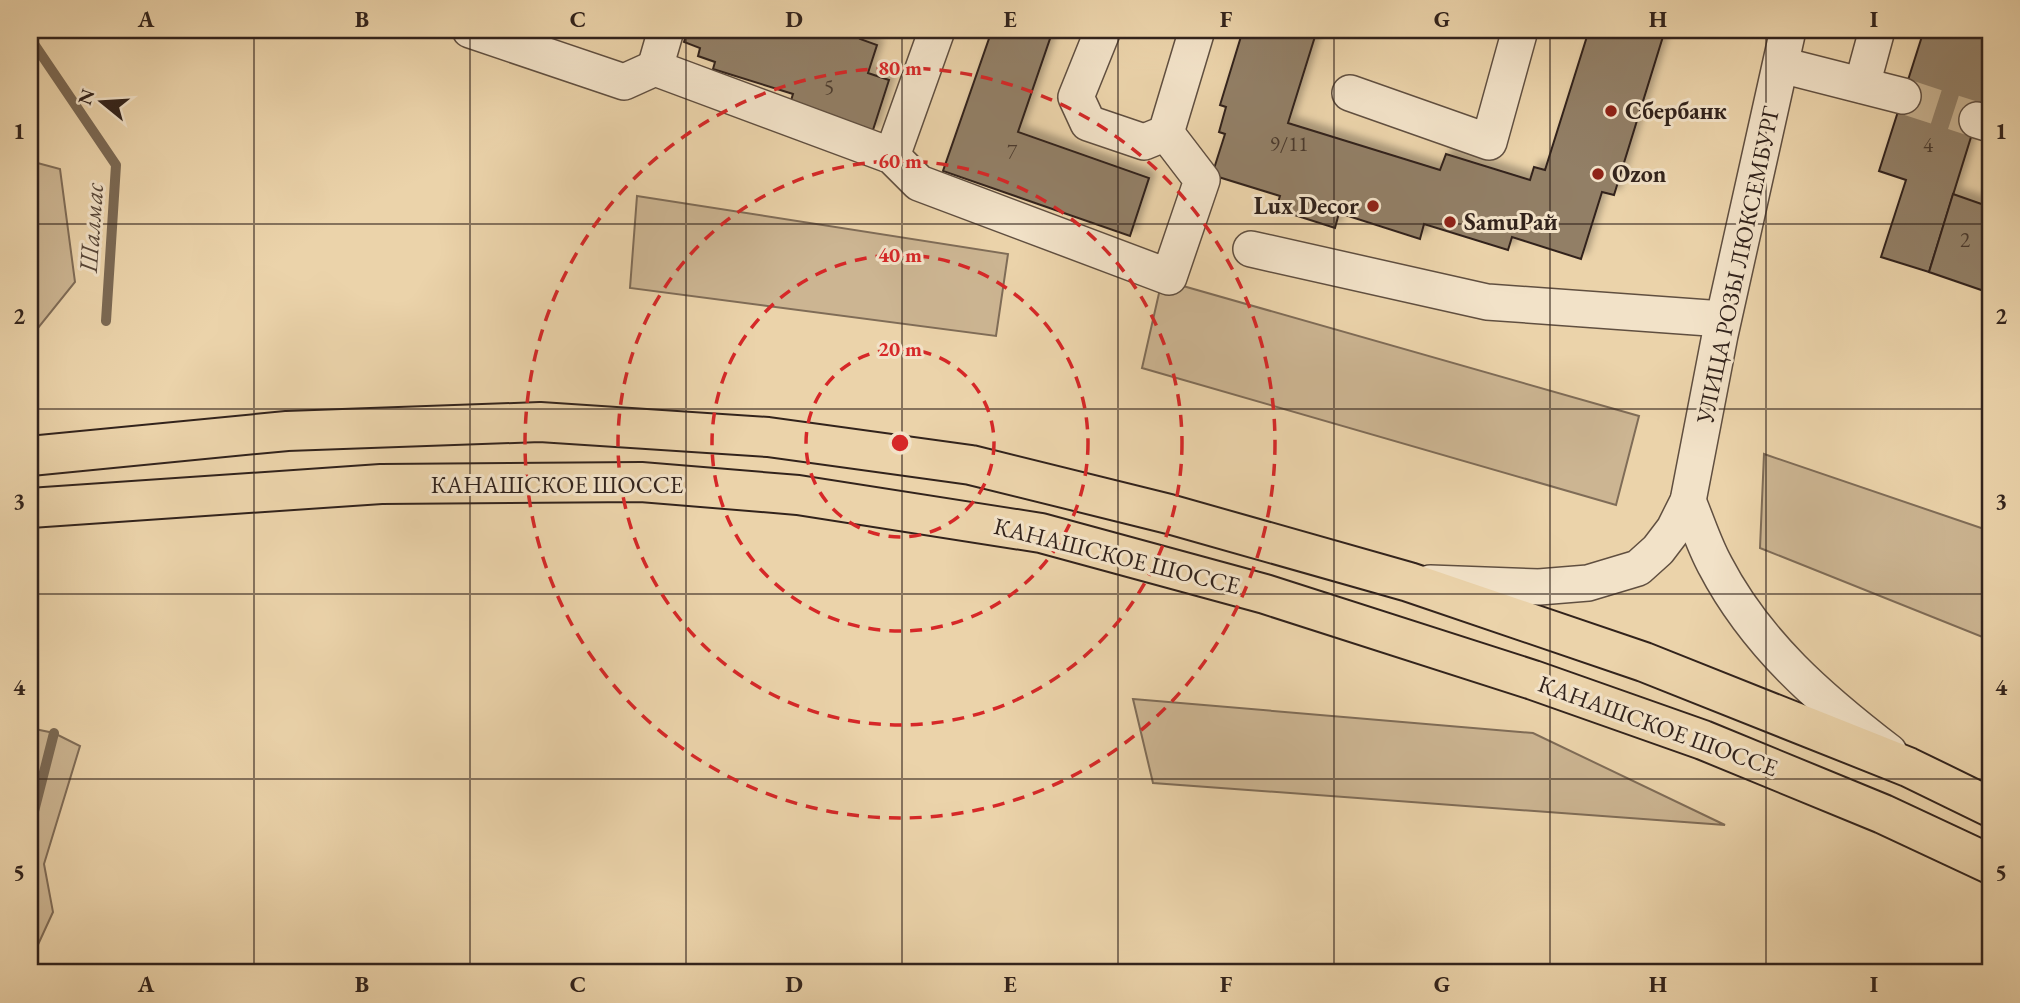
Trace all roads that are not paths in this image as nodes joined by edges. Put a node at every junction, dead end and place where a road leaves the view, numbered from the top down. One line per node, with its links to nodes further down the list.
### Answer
1 (470, 30): 9 (street)
2 (666, 30): 9 (street)
3 (937, 30): 14 (street)
4 (1103, 30): 13 (street)
5 (1197, 30): 13 (street)
6 (1520, 30): 11 (street)
7 (1877, 30): 10 (street)
8 (1778, 41): 10 (street); 16 (street, УЛИЦА РОЗЫ ЛЮКСЕМБУРГ)
9 (655, 68): 14 (street)
10 (1862, 85): 12 (street)
11 (1350, 93)
12 (1903, 96)
13 (1166, 133): 14 (street)
14 (892, 156)
15 (1251, 249): 16 (street)
16 (1723, 319): 18 (street, УЛИЦА РОЗЫ ЛЮКСЕМБУРГ)
17 (30, 456): 20 (main road, КАНАШСКОЕ ШОССЕ)
18 (1689, 500): 20 (street); 21 (street)
19 (30, 508): 23 (main road, КАНАШСКОЕ ШОССЕ)
20 (1409, 583): 21 (main road, КАНАШСКОЕ ШОССЕ)
21 (1908, 767): 22 (main road, КАНАШСКОЕ ШОССЕ)
22 (1990, 807)
23 (1990, 864)

